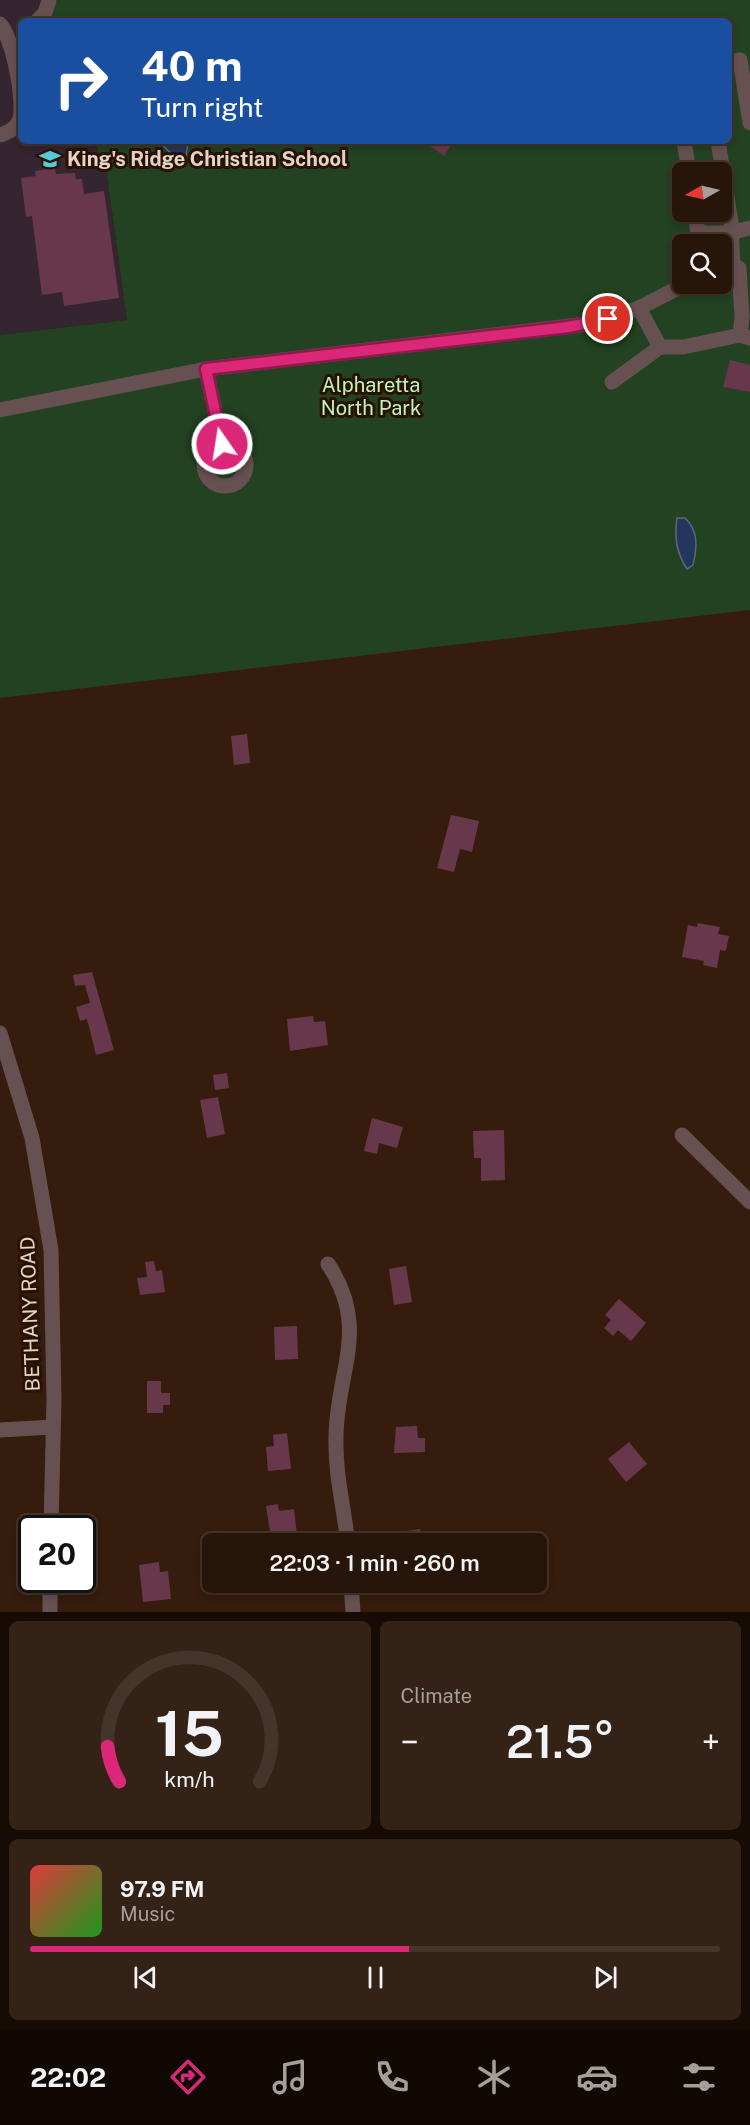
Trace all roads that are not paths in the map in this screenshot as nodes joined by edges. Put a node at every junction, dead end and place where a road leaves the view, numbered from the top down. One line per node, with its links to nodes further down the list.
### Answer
1 (49, 0): 2 (street)
2 (40, 18)
3 (0, 24): 4 (street)
4 (16, 38): 6 (street)
5 (732, 61): 8 (street)
6 (18, 94)
7 (18, 123): 9 (street)
8 (750, 123)
9 (0, 135)
10 (684, 144): 12 (street)
11 (718, 144): 15 (street)
12 (687, 162)
13 (696, 222): 15 (street)
14 (750, 228): 15 (street)
15 (730, 233): 16 (street)
16 (736, 268): 19 (street)
17 (672, 291): 18 (street)
18 (639, 308): 20 (street); 21 (street)
19 (745, 337): 20 (street)
20 (660, 347): 22 (street)
21 (206, 369): 23 (street); 24 (street)
22 (612, 382)
23 (0, 410)
24 (222, 444)
25 (0, 1033): 29 (street, BETHANY ROAD)
26 (682, 1135): 27 (street)
27 (750, 1202)
28 (328, 1264): 32 (street)
29 (53, 1427): 30 (street); 31 (street, BETHANY ROAD)
30 (0, 1430)
31 (51, 1515)
32 (346, 1533)
33 (50, 1593): 35 (street)
34 (352, 1593): 36 (street)
35 (50, 1612)
36 (353, 1612)

